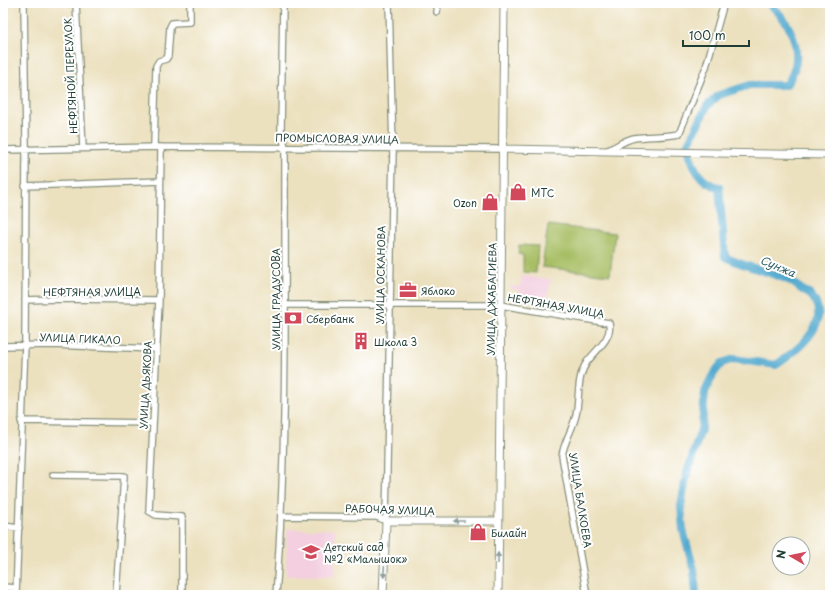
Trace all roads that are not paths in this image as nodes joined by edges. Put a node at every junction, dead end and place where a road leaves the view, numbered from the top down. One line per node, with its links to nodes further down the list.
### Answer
1 (24, 3): 17 (street)
2 (76, 3): 13 (street, НЕФТЯНОЙ ПЕРЕУЛОК)
3 (190, 3): 10 (street)
4 (283, 3): 12 (street, УЛИЦА ГРАДУСОВА)
5 (389, 3): 14 (street, УЛИЦА ОСКАНОВА)
6 (438, 3): 9 (street)
7 (504, 3): 15 (main road, УЛИЦА ДЖАБАГИЕВА)
8 (724, 3): 18 (street)
9 (438, 12)
10 (154, 147): 11 (street, ПРОМЫСЛОВАЯ УЛИЦА); 13 (street, ПРОМЫСЛОВАЯ УЛИЦА)
11 (161, 147): 12 (street, ПРОМЫСЛОВАЯ УЛИЦА); 20 (street, УЛИЦА ДЬЯКОВА)
12 (285, 147): 14 (street, ПРОМЫСЛОВАЯ УЛИЦА); 25 (street, УЛИЦА ГРАДУСОВА)
13 (83, 148): 17 (street, ПРОМЫСЛОВАЯ УЛИЦА)
14 (392, 149): 15 (street, ПРОМЫСЛОВАЯ УЛИЦА); 24 (street, УЛИЦА ОСКАНОВА)
15 (504, 149): 18 (main road, ПРОМЫСЛОВАЯ УЛИЦА); 26 (main road, УЛИЦА ДЖАБАГИЕВА)
16 (3, 150): 17 (street, ПРОМЫСЛОВАЯ УЛИЦА)
17 (24, 150): 21 (street)
18 (608, 150): 19 (main road, ПРОМЫСЛОВАЯ УЛИЦА)
19 (830, 154)
20 (160, 181): 21 (street); 23 (street, УЛИЦА ДЬЯКОВА)
21 (25, 186): 22 (street)
22 (25, 300): 23 (street, НЕФТЯНАЯ УЛИЦА); 29 (street)
23 (159, 300): 30 (street, УЛИЦА ДЬЯКОВА)
24 (389, 304): 25 (street, НЕФТЯНАЯ УЛИЦА); 26 (street, НЕФТЯНАЯ УЛИЦА); 35 (street, УЛИЦА ОСКАНОВА)
25 (285, 305): 34 (street, УЛИЦА ГРАДУСОВА)
26 (500, 305): 27 (street, НЕФТЯНАЯ УЛИЦА); 36 (main road, УЛИЦА ДЖАБАГИЕВА)
27 (609, 323): 47 (street, УЛИЦА БАЛКОЕВА)
28 (3, 346): 29 (street, УЛИЦА ГИКАЛО)
29 (24, 346): 30 (street, УЛИЦА ГИКАЛО); 31 (street)
30 (156, 349): 32 (street, УЛИЦА ДЬЯКОВА)
31 (21, 421): 32 (street); 38 (street)
32 (152, 423): 43 (street, УЛИЦА ДЬЯКОВА)
33 (53, 475): 42 (street)
34 (282, 516): 35 (street, РАБОЧАЯ УЛИЦА); 44 (street, УЛИЦА ГРАДУСОВА)
35 (386, 521): 36 (main road, РАБОЧАЯ УЛИЦА, one-way to 35); 45 (main road, УЛИЦА ОСКАНОВА, one-way to 45)
36 (498, 521): 46 (main road, УЛИЦА ДЖАБАГИЕВА, one-way to 36)
37 (3, 526): 38 (street)
38 (18, 528): 40 (street)
39 (3, 587): 40 (street)
40 (16, 588): 41 (street)
41 (16, 595)
42 (116, 595)
43 (182, 595)
44 (276, 595)
45 (383, 595)
46 (498, 595)
47 (587, 595)

